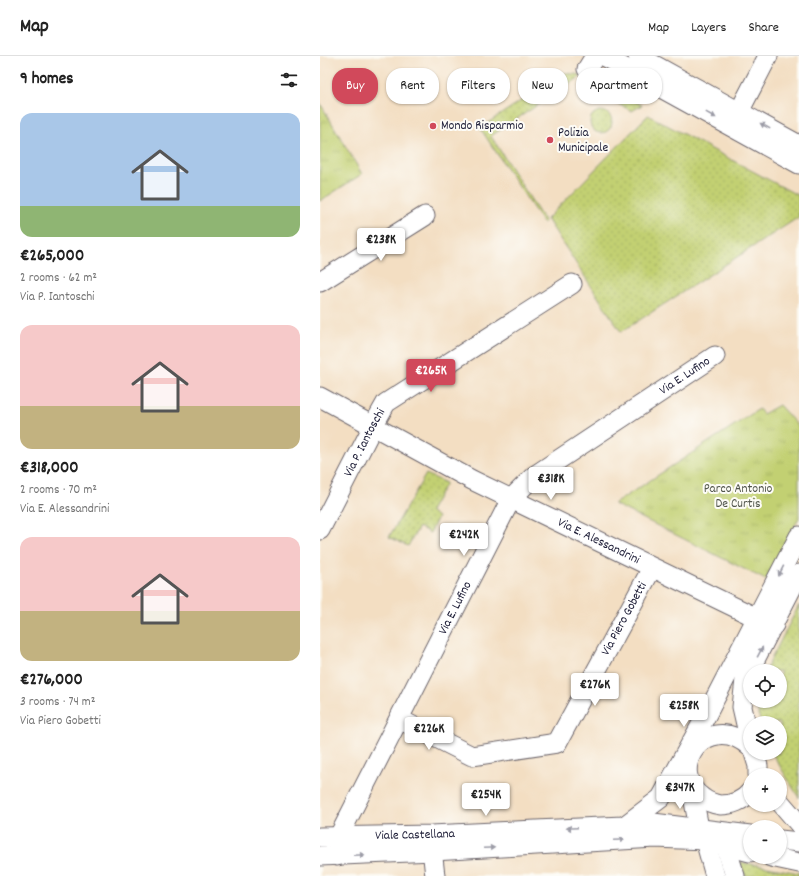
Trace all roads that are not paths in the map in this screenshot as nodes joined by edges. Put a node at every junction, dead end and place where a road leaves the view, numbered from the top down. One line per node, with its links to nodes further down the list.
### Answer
1 (603, 56): 7 (street, one-way to 7)
2 (638, 56): 4 (street)
3 (768, 56): 5 (street)
4 (668, 63): 5 (street)
5 (739, 112): 6 (street, one-way to 5)
6 (799, 145)
7 (799, 164)
8 (426, 216): 9 (street)
9 (320, 282)
10 (572, 284): 13 (street, Via P. Iantoschi)
11 (715, 356): 14 (street, Via E. Lufino)
12 (320, 397): 13 (street, Via E. Alessandrini)
13 (373, 426): 14 (street, Via E. Alessandrini); 15 (street, Via P. Iantoschi)
14 (511, 499): 17 (street, Via E. Alessandrini); 23 (street, Via E. Lufino)
15 (320, 530)
16 (799, 536): 19 (street, one-way to 19)
17 (652, 568): 19 (street, Via E. Alessandrini); 23 (street, Via Piero Gobetti)
18 (799, 574): 20 (street)
19 (757, 618): 20 (street, Via E. Alessandrini); 21 (street)
20 (774, 625): 22 (street, one-way to 20)
21 (707, 714): 25 (street); 31 (street)
22 (744, 716)
23 (399, 719): 33 (street, Via E. Lufino)
24 (743, 740): 25 (street)
25 (691, 755): 26 (street)
26 (692, 786): 27 (street); 32 (street)
27 (743, 798)
28 (743, 799): 36 (street)
29 (787, 810): 30 (street)
30 (799, 824)
31 (623, 826): 32 (street, Viale Castellana); 39 (street, Viale Castellana, one-way to 39)
32 (702, 834): 36 (street); 39 (street, one-way to 32); 45 (street)
33 (339, 836): 35 (street, Viale Castellana); 39 (street, Viale Castellana); 41 (street, Via E. Lufino)
34 (743, 836): 36 (street)
35 (320, 837)
36 (724, 839): 40 (street); 46 (street)
37 (787, 841): 38 (street)
38 (799, 842)
39 (432, 843): 41 (street, one-way to 39); 44 (street)
40 (743, 848)
41 (328, 856)
42 (787, 860): 43 (street)
43 (799, 863)
44 (435, 876)
45 (715, 876)
46 (735, 876)

